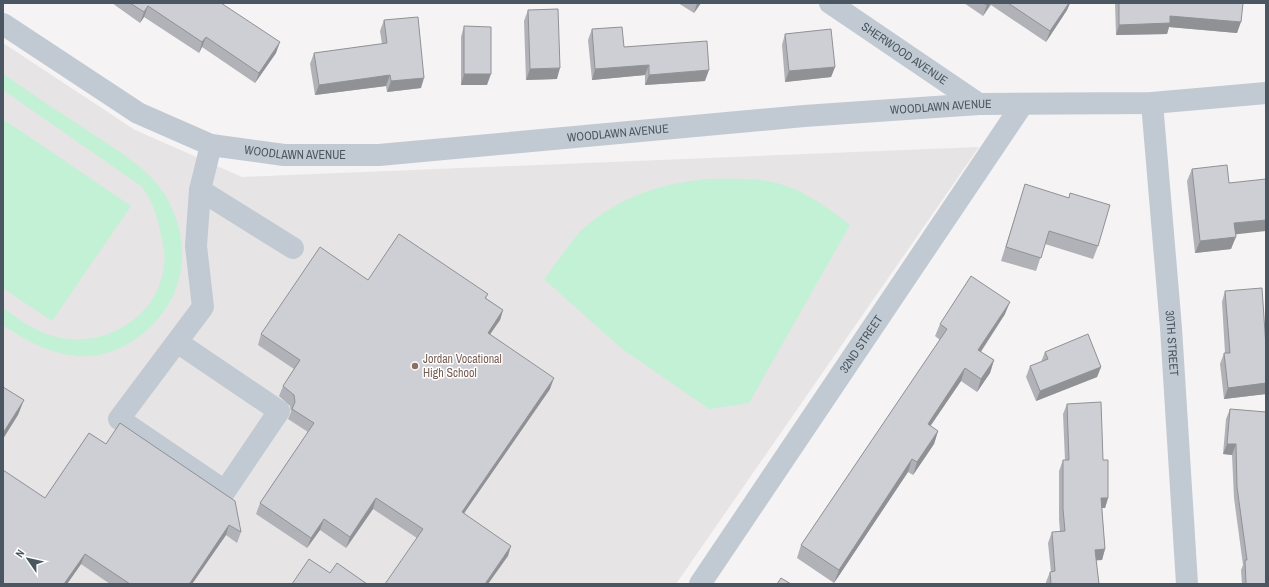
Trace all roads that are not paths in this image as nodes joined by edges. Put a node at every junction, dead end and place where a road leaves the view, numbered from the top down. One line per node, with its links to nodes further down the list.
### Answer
1 (830, 3): 5 (street, SHERWOOD AVENUE)
2 (3, 24): 7 (street, WOODLAWN AVENUE)
3 (1266, 93): 4 (street, WOODLAWN AVENUE)
4 (1152, 103): 6 (street, WOODLAWN AVENUE); 12 (street, 30TH STREET)
5 (979, 104): 6 (street, WOODLAWN AVENUE); 7 (street, WOODLAWN AVENUE)
6 (1022, 105): 11 (street, 32ND STREET)
7 (211, 145): 8 (street)
8 (200, 190): 9 (street); 10 (street)
9 (293, 248)
10 (177, 342): 10 (street)
11 (700, 584)
12 (1187, 584)

